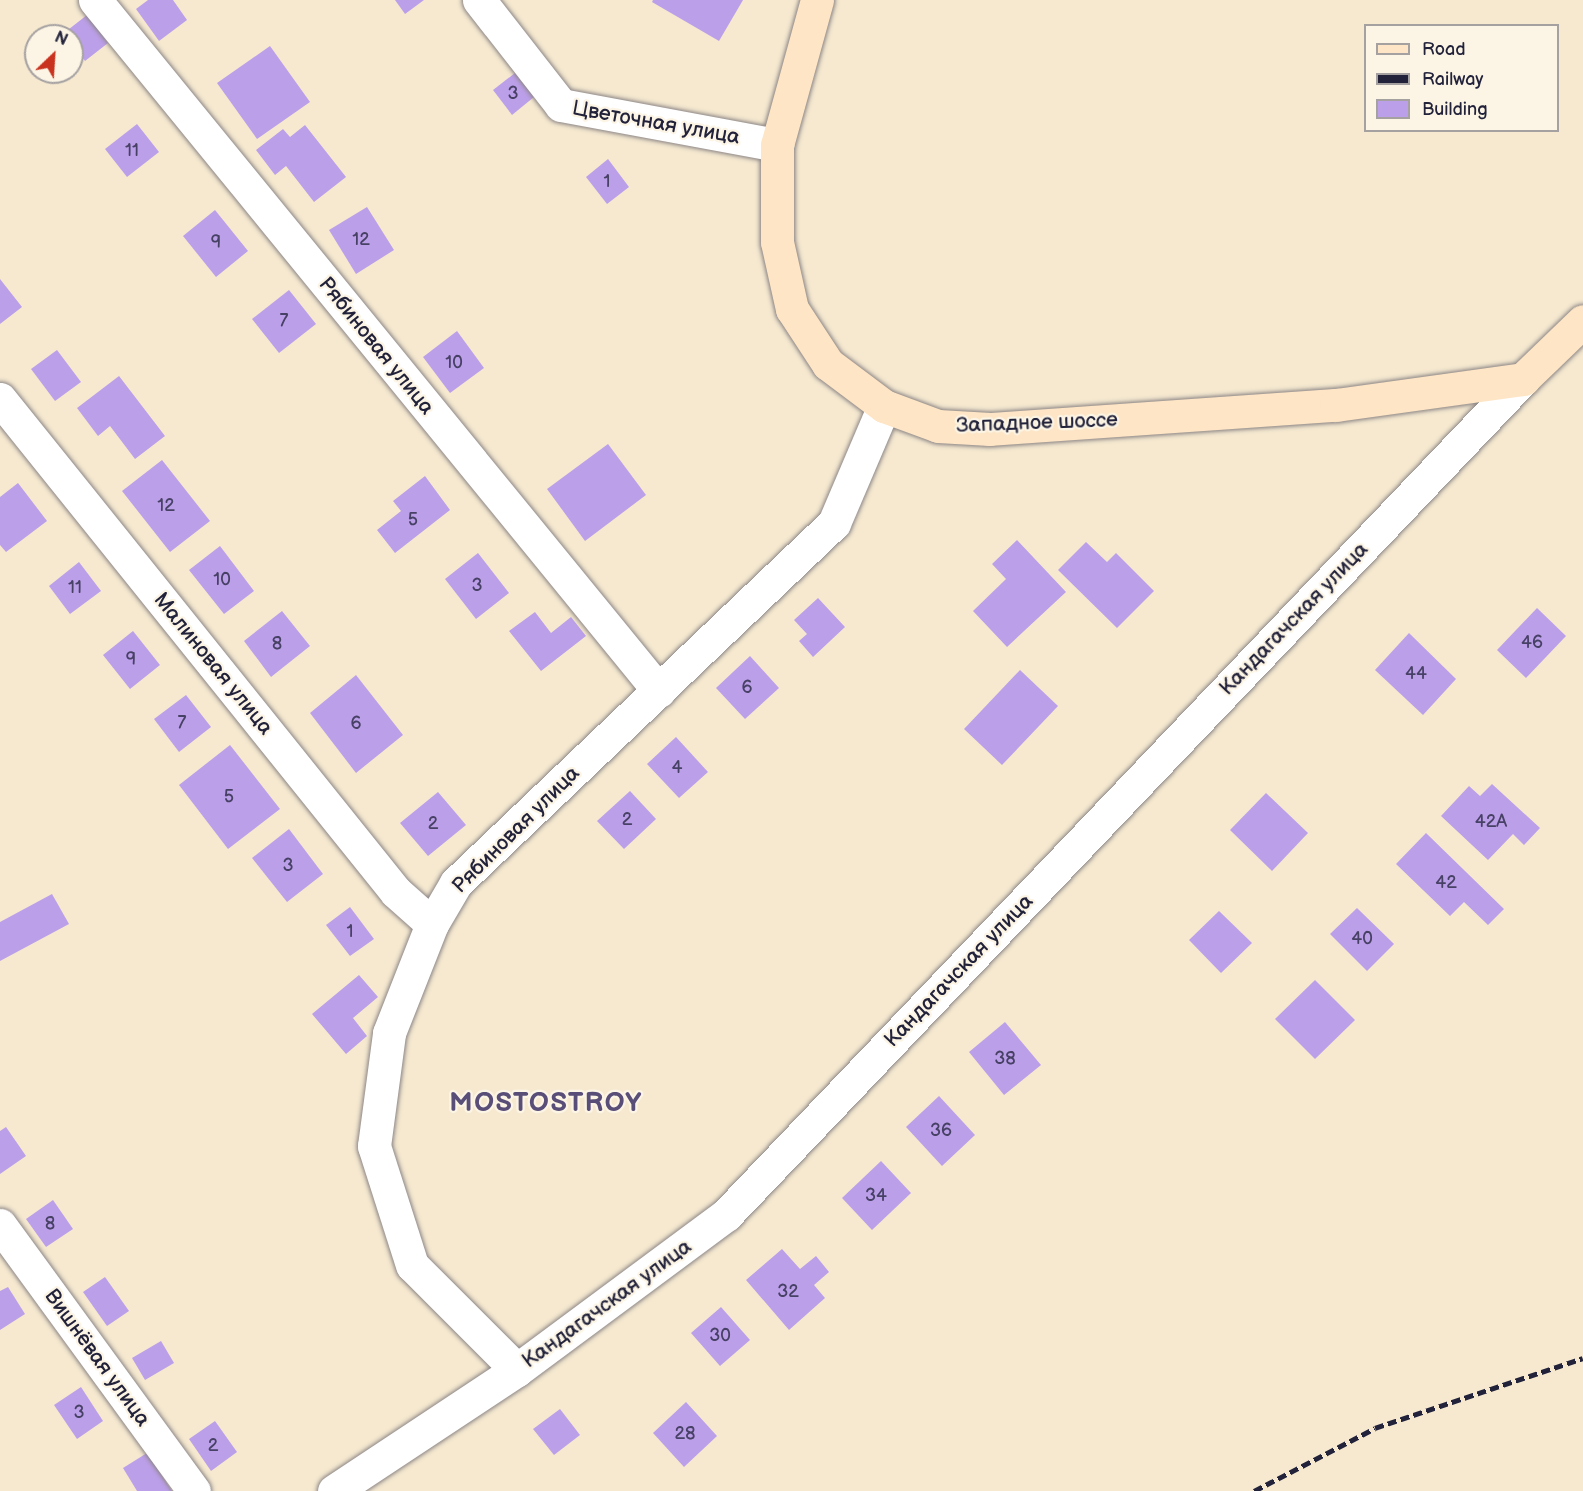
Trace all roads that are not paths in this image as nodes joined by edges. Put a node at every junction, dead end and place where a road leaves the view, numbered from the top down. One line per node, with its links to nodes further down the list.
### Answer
1 (95, 0): 9 (street, Рябиновая улица)
2 (479, 0): 4 (street, Цветочная улица)
3 (816, 0): 4 (main road, Западное шоссе)
4 (777, 145): 8 (main road, Западное шоссе)
5 (1583, 321): 6 (main road)
6 (1523, 379): 8 (main road, Западное шоссе); 12 (street, Кандагачская улица)
7 (0, 399): 10 (street, Малиновая улица)
8 (884, 406): 9 (street, Рябиновая улица)
9 (659, 691): 10 (street, Рябиновая улица)
10 (432, 924): 12 (street, Рябиновая улица)
11 (0, 1225): 13 (street, Вишнёвая улица)
12 (517, 1370): 14 (street, Кандагачская улица)
13 (194, 1491)
14 (334, 1491)

